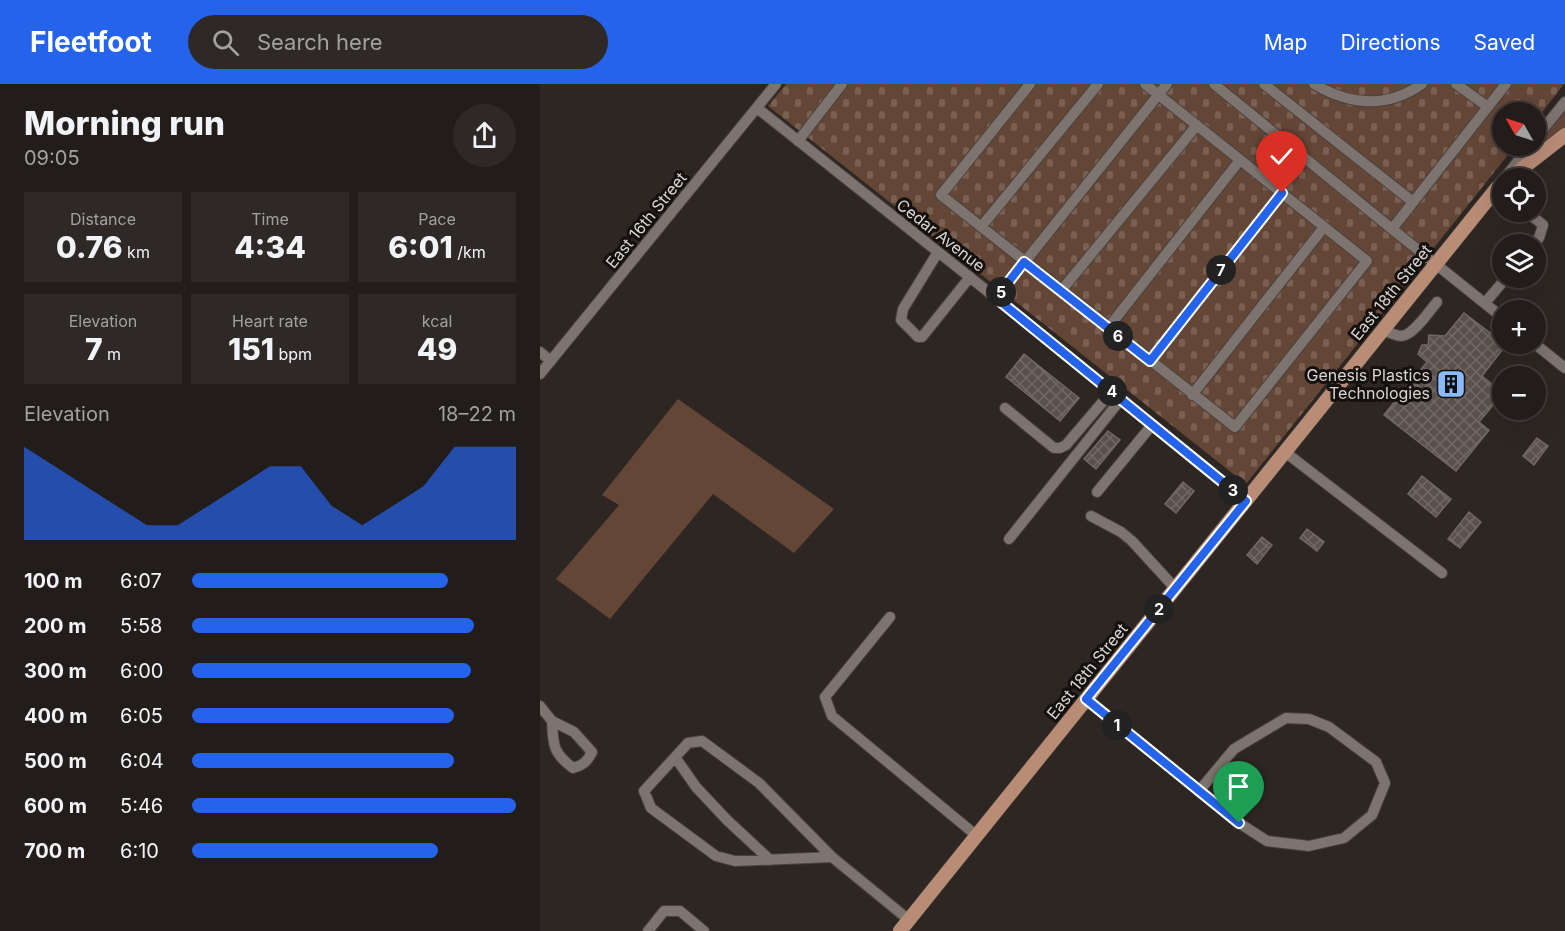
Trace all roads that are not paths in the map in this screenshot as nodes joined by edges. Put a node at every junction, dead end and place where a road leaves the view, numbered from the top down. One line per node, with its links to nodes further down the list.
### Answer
1 (776, 84): 16 (street, East 16th Street)
2 (842, 84): 20 (street)
3 (1030, 84): 29 (street)
4 (1098, 84): 29 (street)
5 (1145, 84): 13 (street)
6 (1167, 84): 13 (street)
7 (1214, 84): 30 (street)
8 (1264, 84): 27 (street)
9 (1314, 84): 10 (street)
10 (1422, 84)
11 (1456, 84): 15 (street)
12 (1506, 84): 15 (street)
13 (1158, 95): 17 (street); 32 (street)
14 (1565, 102): 18 (street)
15 (1488, 107): 27 (street)
16 (757, 108): 20 (street, Cedar Avenue); 45 (street, East 16th Street)
17 (1197, 125): 22 (street); 36 (street)
18 (1546, 126)
19 (1565, 135): 24 (main road)
20 (798, 141): 31 (street, Cedar Avenue)
21 (1522, 156): 23 (street, East 18th Street)
22 (1240, 160): 25 (street); 41 (street)
23 (1513, 168)
24 (1523, 168)
25 (1282, 193): 28 (street); 46 (street)
26 (1492, 194): 33 (main road, East 18th Street)
27 (1413, 202): 30 (street)
28 (1324, 226): 50 (street); 50 (street)
29 (981, 227): 32 (street)
30 (1392, 229): 33 (street)
31 (938, 252): 34 (street, Cedar Avenue); 34 (street)
32 (1024, 262): 36 (street); 37 (street)
33 (1436, 264): 39 (street); 42 (main road, East 18th Street)
34 (970, 277): 37 (street, Cedar Avenue)
35 (1498, 288): 39 (street)
36 (1061, 291): 41 (street)
37 (996, 298): 49 (street, Cedar Avenue)
38 (1437, 302): 42 (street)
39 (1485, 303): 40 (street)
40 (1492, 309)
41 (1108, 328): 46 (street)
42 (1382, 330): 54 (main road, East 18th Street)
43 (540, 352): 45 (street)
44 (1546, 353): 47 (street)
45 (551, 361): 48 (street, East 16th Street)
46 (1150, 361): 50 (street)
47 (1565, 368)
48 (540, 374)
49 (1112, 391): 51 (street, Cedar Avenue); 52 (street)
50 (1192, 395)
51 (1121, 399): 53 (street, Cedar Avenue); 58 (street)
52 (1005, 408)
53 (1152, 425): 55 (street); 56 (street, Cedar Avenue)
54 (1285, 452): 56 (main road, East 18th Street); 59 (street)
55 (1097, 492)
56 (1246, 501): 60 (main road, East 18th Street)
57 (1091, 516): 60 (street)
58 (1009, 539)
59 (1442, 573)
60 (1175, 588): 62 (main road, East 18th Street)
61 (890, 617): 67 (street)
62 (1086, 699): 66 (street); 67 (main road, East 18th Street)
63 (540, 706): 64 (street)
64 (552, 721): 64 (street)
65 (675, 757): 68 (street); 69 (street); 69 (street)
66 (1199, 790): 66 (street)
67 (976, 836): 70 (main road, East 18th Street)
68 (832, 857): 69 (street); 70 (street)
69 (770, 860)
70 (909, 920): 73 (main road, East 18th Street)
71 (648, 931): 72 (street)
72 (704, 931)
73 (900, 931)

